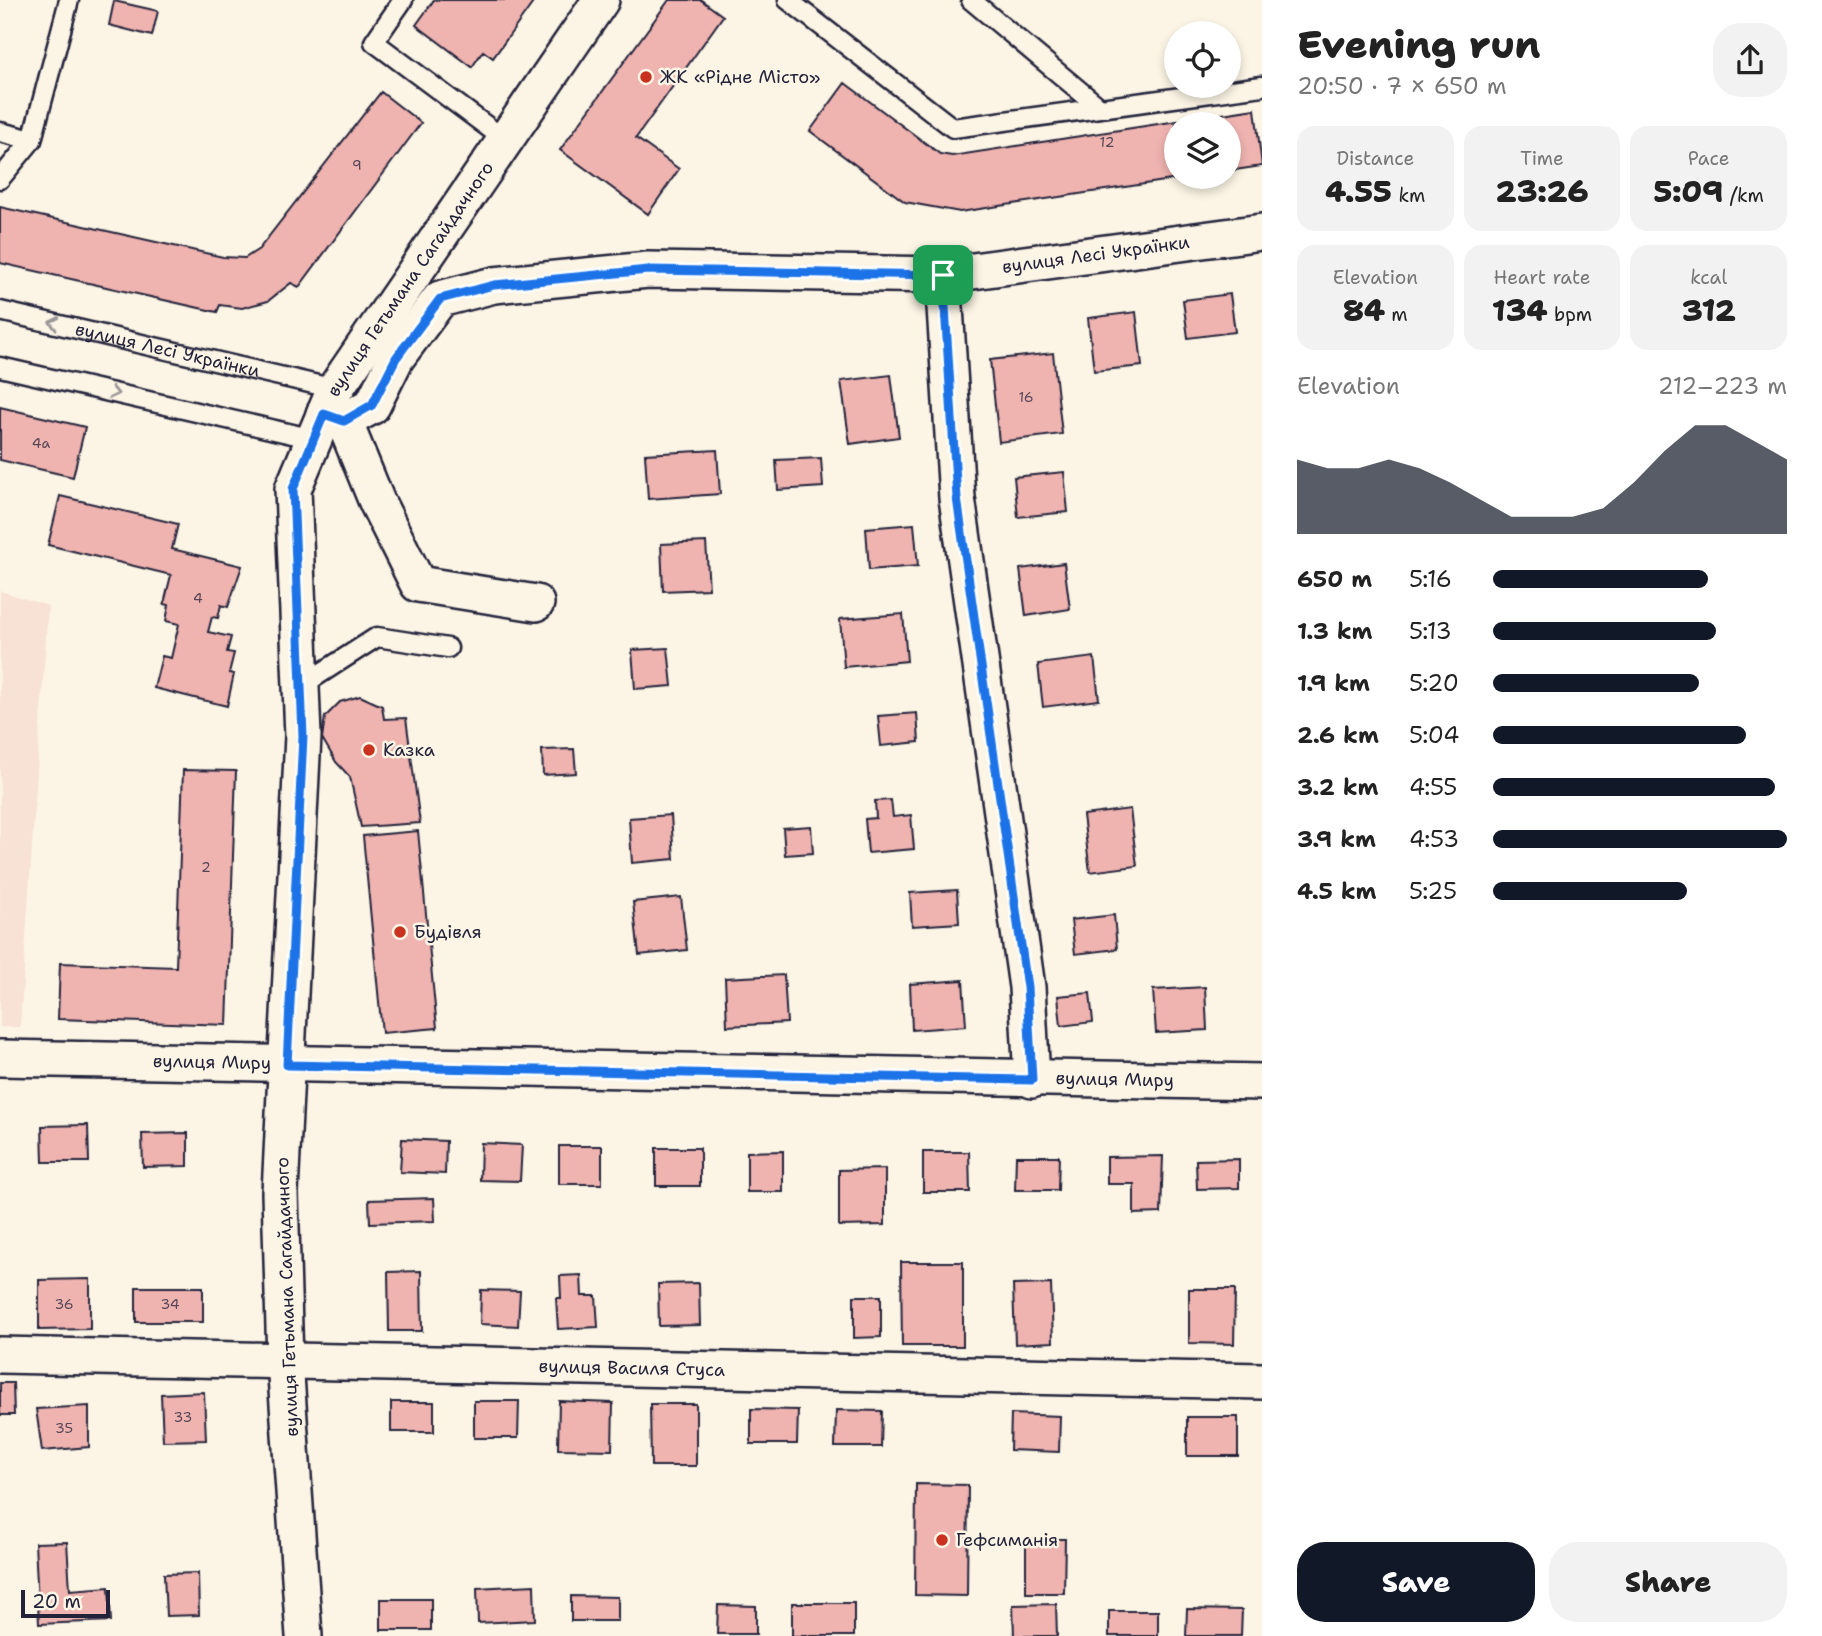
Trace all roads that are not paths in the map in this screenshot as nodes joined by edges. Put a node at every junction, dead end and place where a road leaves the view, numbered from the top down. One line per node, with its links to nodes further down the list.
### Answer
1 (69, 0): 10 (lane)
2 (403, 0): 9 (lane)
3 (601, 0): 9 (street, вулиця Гетьмана Сагайдачного)
4 (788, 0): 7 (lane)
5 (971, 0): 7 (lane)
6 (1262, 86): 7 (lane)
7 (1099, 107)
8 (0, 132): 10 (lane)
9 (504, 139): 16 (street, вулиця Гетьмана Сагайдачного)
10 (32, 140): 11 (lane)
11 (0, 178)
12 (1262, 232): 13 (street, вулиця Лесі Українки)
13 (943, 275): 16 (street, вулиця Лесі Українки); 22 (street)
14 (0, 311): 16 (lane, вулиця Лесі Українки, one-way to 14)
15 (0, 367): 16 (lane, one-way to 16)
16 (329, 416): 17 (street); 19 (street, вулиця Гетьмана Сагайдачного)
17 (536, 603)
18 (448, 648): 19 (lane)
19 (301, 686): 21 (street, вулиця Гетьмана Сагайдачного)
20 (0, 1058): 21 (street, вулиця Миру)
21 (287, 1065): 22 (street, вулиця Миру); 25 (street, вулиця Гетьмана Сагайдачного)
22 (1032, 1080): 23 (street, вулиця Миру)
23 (1262, 1082)
24 (0, 1355): 25 (street, вулиця Василя Стуса)
25 (285, 1361): 26 (street, вулиця Василя Стуса); 27 (street, вулиця Гетьмана Сагайдачного)
26 (1262, 1381)
27 (303, 1636)

